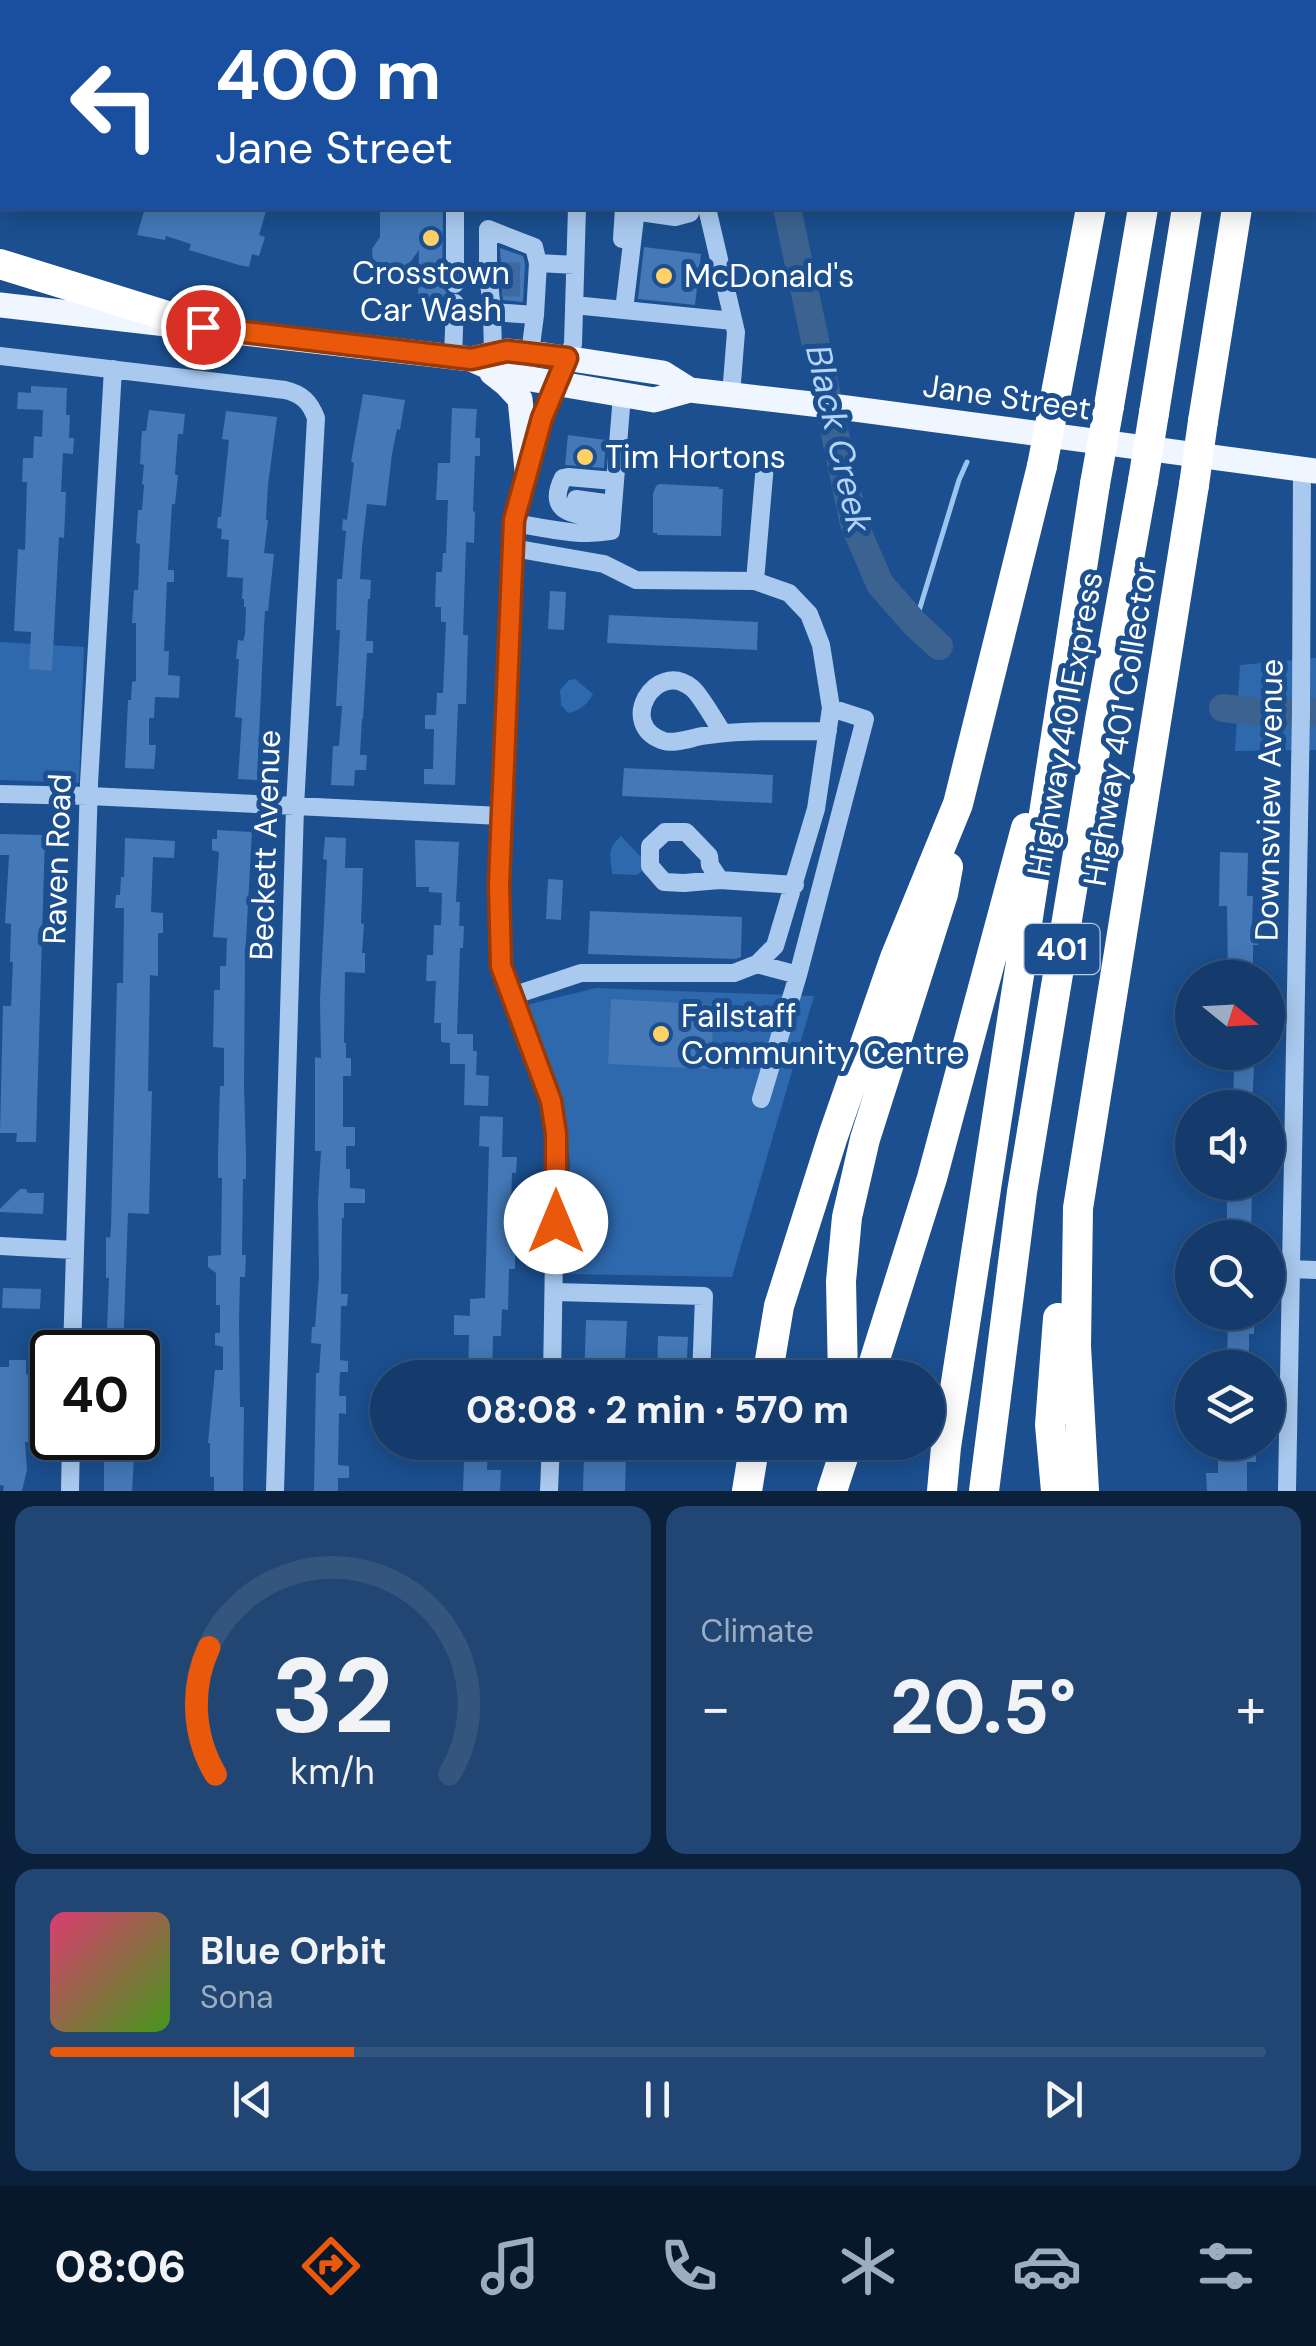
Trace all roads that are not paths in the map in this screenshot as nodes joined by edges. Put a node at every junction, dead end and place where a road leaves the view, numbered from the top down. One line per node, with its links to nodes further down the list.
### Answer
1 (456, 210): 22 (street)
2 (577, 210): 11 (street)
3 (636, 210): 15 (street)
4 (641, 210): 9 (street)
5 (1090, 210): 47 (highway, bridge)
6 (1143, 210): 44 (highway, Highway 401 Express / 401, bridge)
7 (1187, 210): 68 (highway, Highway 401 Express / 401, bridge)
8 (1237, 210): 56 (highway, Highway 401 Collector / 401, bridge)
9 (697, 211): 18 (street)
10 (0, 264): 19 (highway)
11 (575, 265): 12 (street); 13 (street)
12 (533, 277): 16 (street); 17 (street)
13 (574, 304): 15 (street); 23 (street)
14 (1, 305): 19 (main road, Jane Street)
15 (620, 309): 18 (street)
16 (492, 312): 17 (street); 22 (street)
17 (536, 315): 20 (street)
18 (733, 321): 28 (street)
19 (203, 327): 22 (main road, Jane Street)
20 (530, 353): 22 (main road, Jane Street); 23 (main road, Jane Street)
21 (0, 356): 24 (street)
22 (472, 357): 25 (main road, Jane Street); 30 (main road)
23 (567, 358): 25 (street); 26 (main road, Jane Street)
24 (114, 368): 46 (street, Raven Road); 48 (street, Beckett Avenue)
25 (557, 385): 27 (main road, Jane Street); 30 (street)
26 (690, 390): 27 (main road, Jane Street); 28 (main road, Jane Street)
27 (622, 395): 32 (street)
28 (731, 395): 31 (main road, Jane Street)
29 (765, 464): 39 (street)
30 (526, 470): 36 (street)
31 (1309, 470): 35 (street, Downsview Avenue)
32 (614, 482): 34 (street); 34 (street)
33 (576, 499): 34 (street)
34 (612, 510): 36 (street)
35 (1309, 517): 38 (street, Downsview Avenue)
36 (514, 523): 37 (street)
37 (513, 548): 39 (street); 49 (street)
38 (1309, 575): 40 (street, Downsview Avenue)
39 (755, 581): 41 (street)
40 (1309, 644): 59 (street, Downsview Avenue)
41 (831, 708): 42 (street); 53 (street)
42 (828, 731): 43 (street); 51 (street)
43 (723, 733): 43 (street)
44 (1052, 749): 67 (highway); 80 (highway, Highway 401 Express / 401)
45 (0, 794): 46 (street)
46 (89, 796): 48 (street); 58 (street, Raven Road)
47 (958, 804): 65 (highway); 66 (highway)
48 (295, 808): 49 (street); 75 (street, Beckett Avenue)
49 (500, 816): 54 (street)
50 (720, 880): 51 (street)
51 (794, 886): 52 (street)
52 (757, 964): 53 (street); 54 (street)
53 (798, 974): 55 (street)
54 (512, 996): 61 (street)
55 (761, 1098)
56 (1078, 1208): 83 (highway); 84 (highway, Highway 401 Collector / 401)
57 (0, 1246): 58 (street)
58 (74, 1250): 62 (street, Raven Road)
59 (1290, 1269): 60 (street); 85 (street, Downsview Avenue)
60 (1316, 1270)
61 (555, 1292): 63 (street); 64 (street)
62 (72, 1330)
63 (553, 1360)
64 (702, 1360)
65 (770, 1360)
66 (843, 1360)
67 (875, 1360)
68 (993, 1418): 81 (highway, Highway 401 Express / 401); 82 (highway)
69 (71, 1460): 74 (street)
70 (550, 1460): 76 (street)
71 (753, 1460): 77 (highway)
72 (843, 1460): 78 (highway)
73 (851, 1460): 79 (highway)
74 (70, 1491)
75 (275, 1491)
76 (549, 1491)
77 (747, 1491)
78 (832, 1491)
79 (854, 1491)
80 (942, 1491)
81 (984, 1491)
82 (994, 1491)
83 (1056, 1491)
84 (1084, 1491)
85 (1287, 1491)

